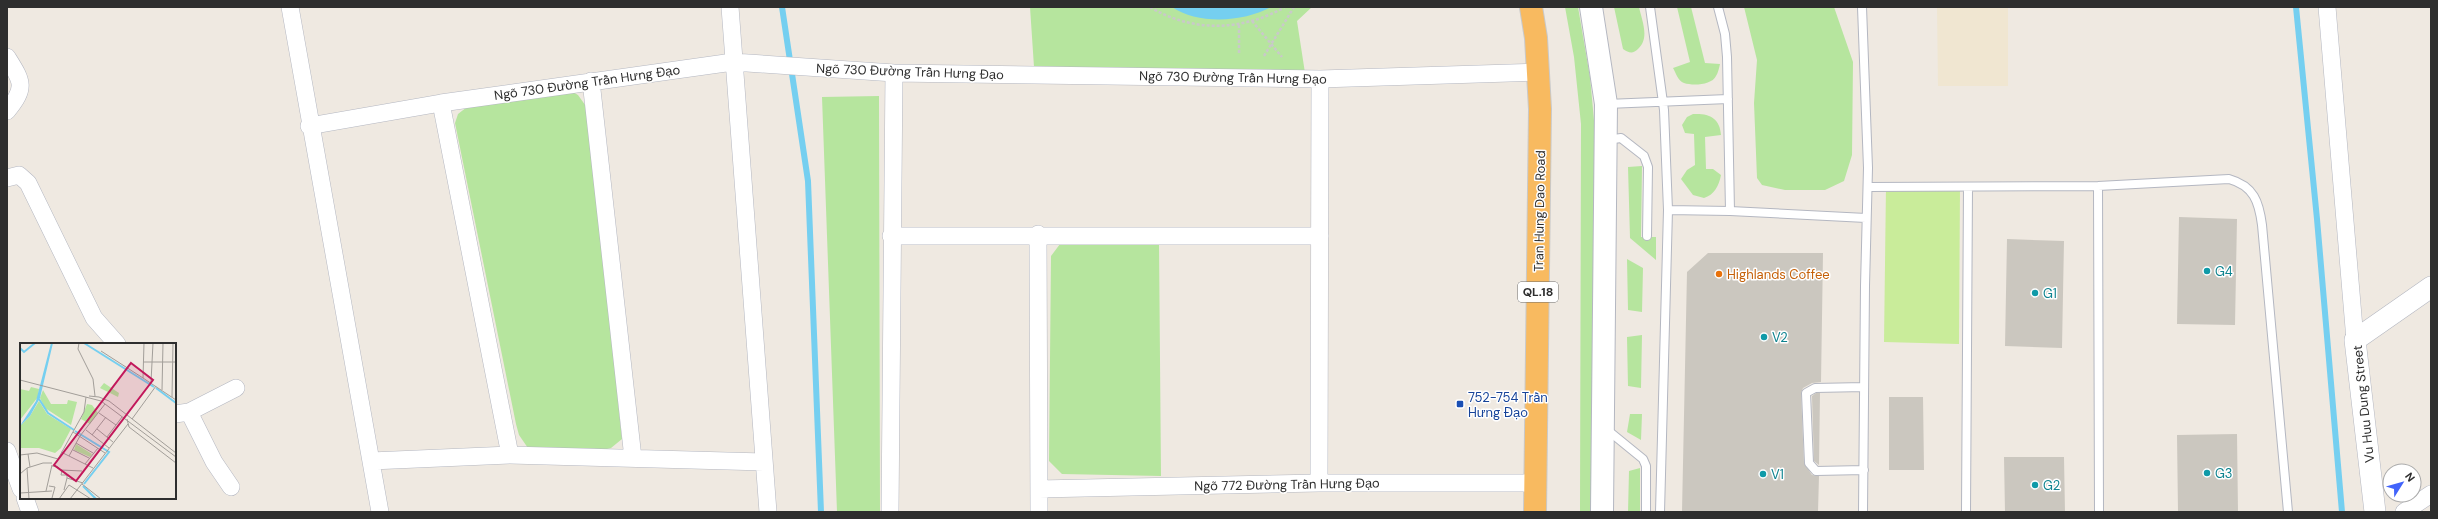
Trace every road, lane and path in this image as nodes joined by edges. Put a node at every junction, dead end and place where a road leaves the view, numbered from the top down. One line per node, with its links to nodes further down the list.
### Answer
1 (290, 7): 29 (street)
2 (730, 7): 19 (street)
3 (1150, 7): 13 (path)
4 (1285, 7): 12 (path)
5 (1294, 7): 14 (path)
6 (1531, 7): 20 (highway, Tran Hung Dao Road / QL.18)
7 (1592, 7): 27 (main road)
8 (1650, 7): 25 (lane)
9 (1718, 7): 24 (lane)
10 (1862, 7): 33 (lane)
11 (2327, 7): 43 (street)
12 (1252, 21): 13 (path); 14 (path)
13 (1239, 25): 15 (path)
14 (1271, 44): 16 (path); 18 (path)
15 (1239, 54)
16 (1264, 56)
17 (7, 57): 28 (street)
18 (1282, 57)
19 (733, 62): 21 (street, Ngõ 730 Đường Trần Hưng Đạo); 23 (street, Ngõ 730 Đường Trần Hưng Đạo); 53 (street)
20 (1539, 72): 22 (street, Ngõ 730 Đường Trần Hưng Đạo); 56 (highway, Tran Hung Dao Road / QL.18)
21 (894, 73): 22 (street, Ngõ 730 Đường Trần Hưng Đạo); 39 (street)
22 (1320, 79): 40 (street)
23 (591, 82): 26 (street, Ngõ 730 Đường Trần Hưng Đạo); 51 (street)
24 (1728, 99): 25 (lane); 36 (lane)
25 (1663, 101): 27 (lane); 35 (lane)
26 (441, 104): 29 (street, Ngõ 730 Đường Trần Hưng Đạo); 50 (street)
27 (1606, 104): 30 (main road)
28 (7, 111)
29 (309, 126): 52 (street)
30 (1605, 140): 41 (lane); 48 (main road)
31 (7, 178): 44 (street)
32 (2098, 186): 34 (lane); 73 (lane); 74 (lane)
33 (1868, 187): 34 (lane); 37 (lane)
34 (1968, 188): 72 (lane)
35 (1668, 210): 36 (lane); 70 (lane)
36 (1730, 211): 37 (lane)
37 (1866, 218): 45 (lane)
38 (1038, 234): 39 (street); 40 (street); 59 (street)
39 (891, 236): 65 (street)
40 (1320, 236): 55 (street)
41 (1647, 236)
42 (2431, 287): 43 (street, Vu Huu Dung Street)
43 (2355, 340): 75 (street, Vu Huu Dung Street)
44 (116, 343)
45 (1864, 387): 54 (lane); 54 (lane)
46 (236, 388): 47 (street)
47 (182, 413): 58 (street)
48 (1603, 426): 68 (main road); 69 (lane)
49 (7, 451): 57 (street)
50 (510, 455): 51 (street); 52 (street)
51 (633, 458): 53 (street)
52 (371, 461): 63 (street)
53 (764, 462): 64 (street)
54 (1864, 470): 71 (lane)
55 (1319, 483): 56 (street, Ngõ 772 Đường Trần Hưng Đạo); 59 (street, Ngõ 772 Đường Trần Hưng Đạo)
56 (1535, 483): 67 (highway, Tran Hung Dao Road / QL.18)
57 (20, 486)
58 (231, 487)
59 (1039, 489): 66 (street)
60 (2431, 494): 76 (street)
61 (25, 499): 62 (street)
62 (30, 512)
63 (380, 512)
64 (768, 512)
65 (890, 512)
66 (1039, 512)
67 (1535, 512)
68 (1602, 512)
69 (1646, 512)
70 (1660, 512)
71 (1863, 512)
72 (1966, 512)
73 (2099, 512)
74 (2288, 512)
75 (2375, 512)
76 (2404, 512)

